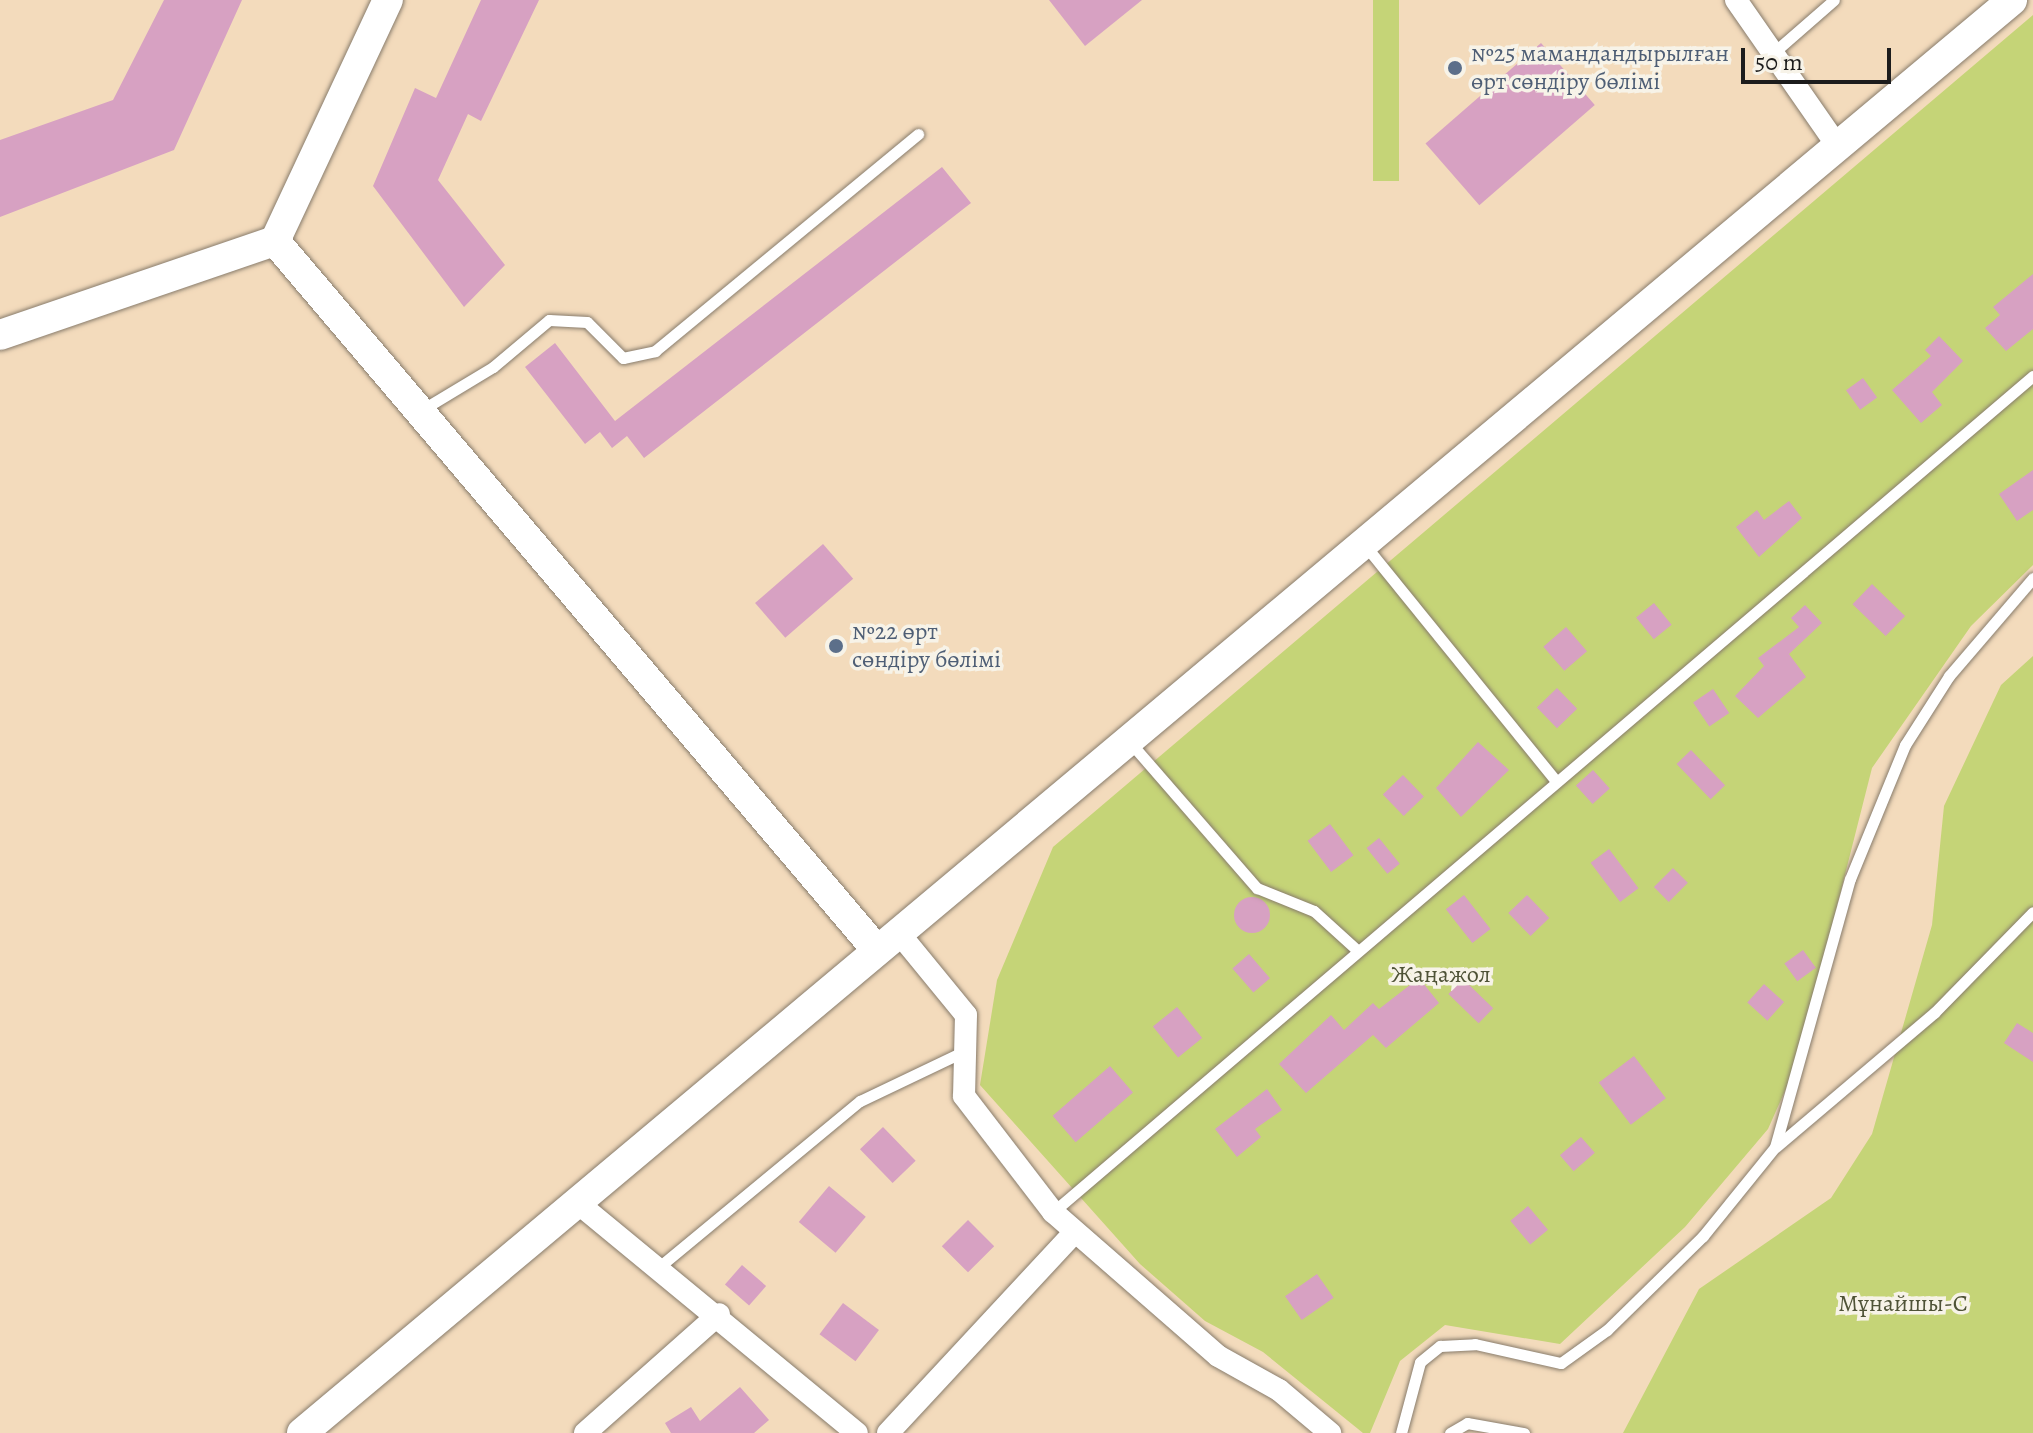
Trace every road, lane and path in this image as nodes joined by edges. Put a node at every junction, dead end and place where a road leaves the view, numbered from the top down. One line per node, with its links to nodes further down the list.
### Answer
1 (388, 0): 8 (street)
2 (1736, 0): 5 (street)
3 (1834, 0): 5 (lane)
4 (2012, 0): 7 (street)
5 (1772, 54): 7 (street)
6 (918, 134): 11 (lane)
7 (1838, 147): 12 (street)
8 (275, 241): 9 (street); 11 (street)
9 (0, 335)
10 (2033, 376): 15 (lane)
11 (419, 411): 17 (street)
12 (1364, 543): 14 (street); 15 (lane)
13 (2033, 578): 20 (lane)
14 (1129, 741): 17 (street); 18 (lane)
15 (1555, 780): 18 (lane)
16 (2033, 912): 20 (lane)
17 (887, 941): 19 (street); 21 (street)
18 (1357, 950): 22 (lane)
19 (966, 1051): 22 (street); 24 (lane)
20 (1775, 1147): 31 (lane)
21 (579, 1204): 24 (street); 26 (street)
22 (1053, 1212): 23 (street)
23 (1073, 1234): 29 (street); 30 (street)
24 (659, 1267): 25 (street)
25 (719, 1314): 27 (street); 28 (street)
26 (302, 1433)
27 (585, 1433)
28 (857, 1433)
29 (888, 1433)
30 (1330, 1433)
31 (1401, 1433)
32 (1450, 1433): 33 (lane)
33 (1524, 1433)

